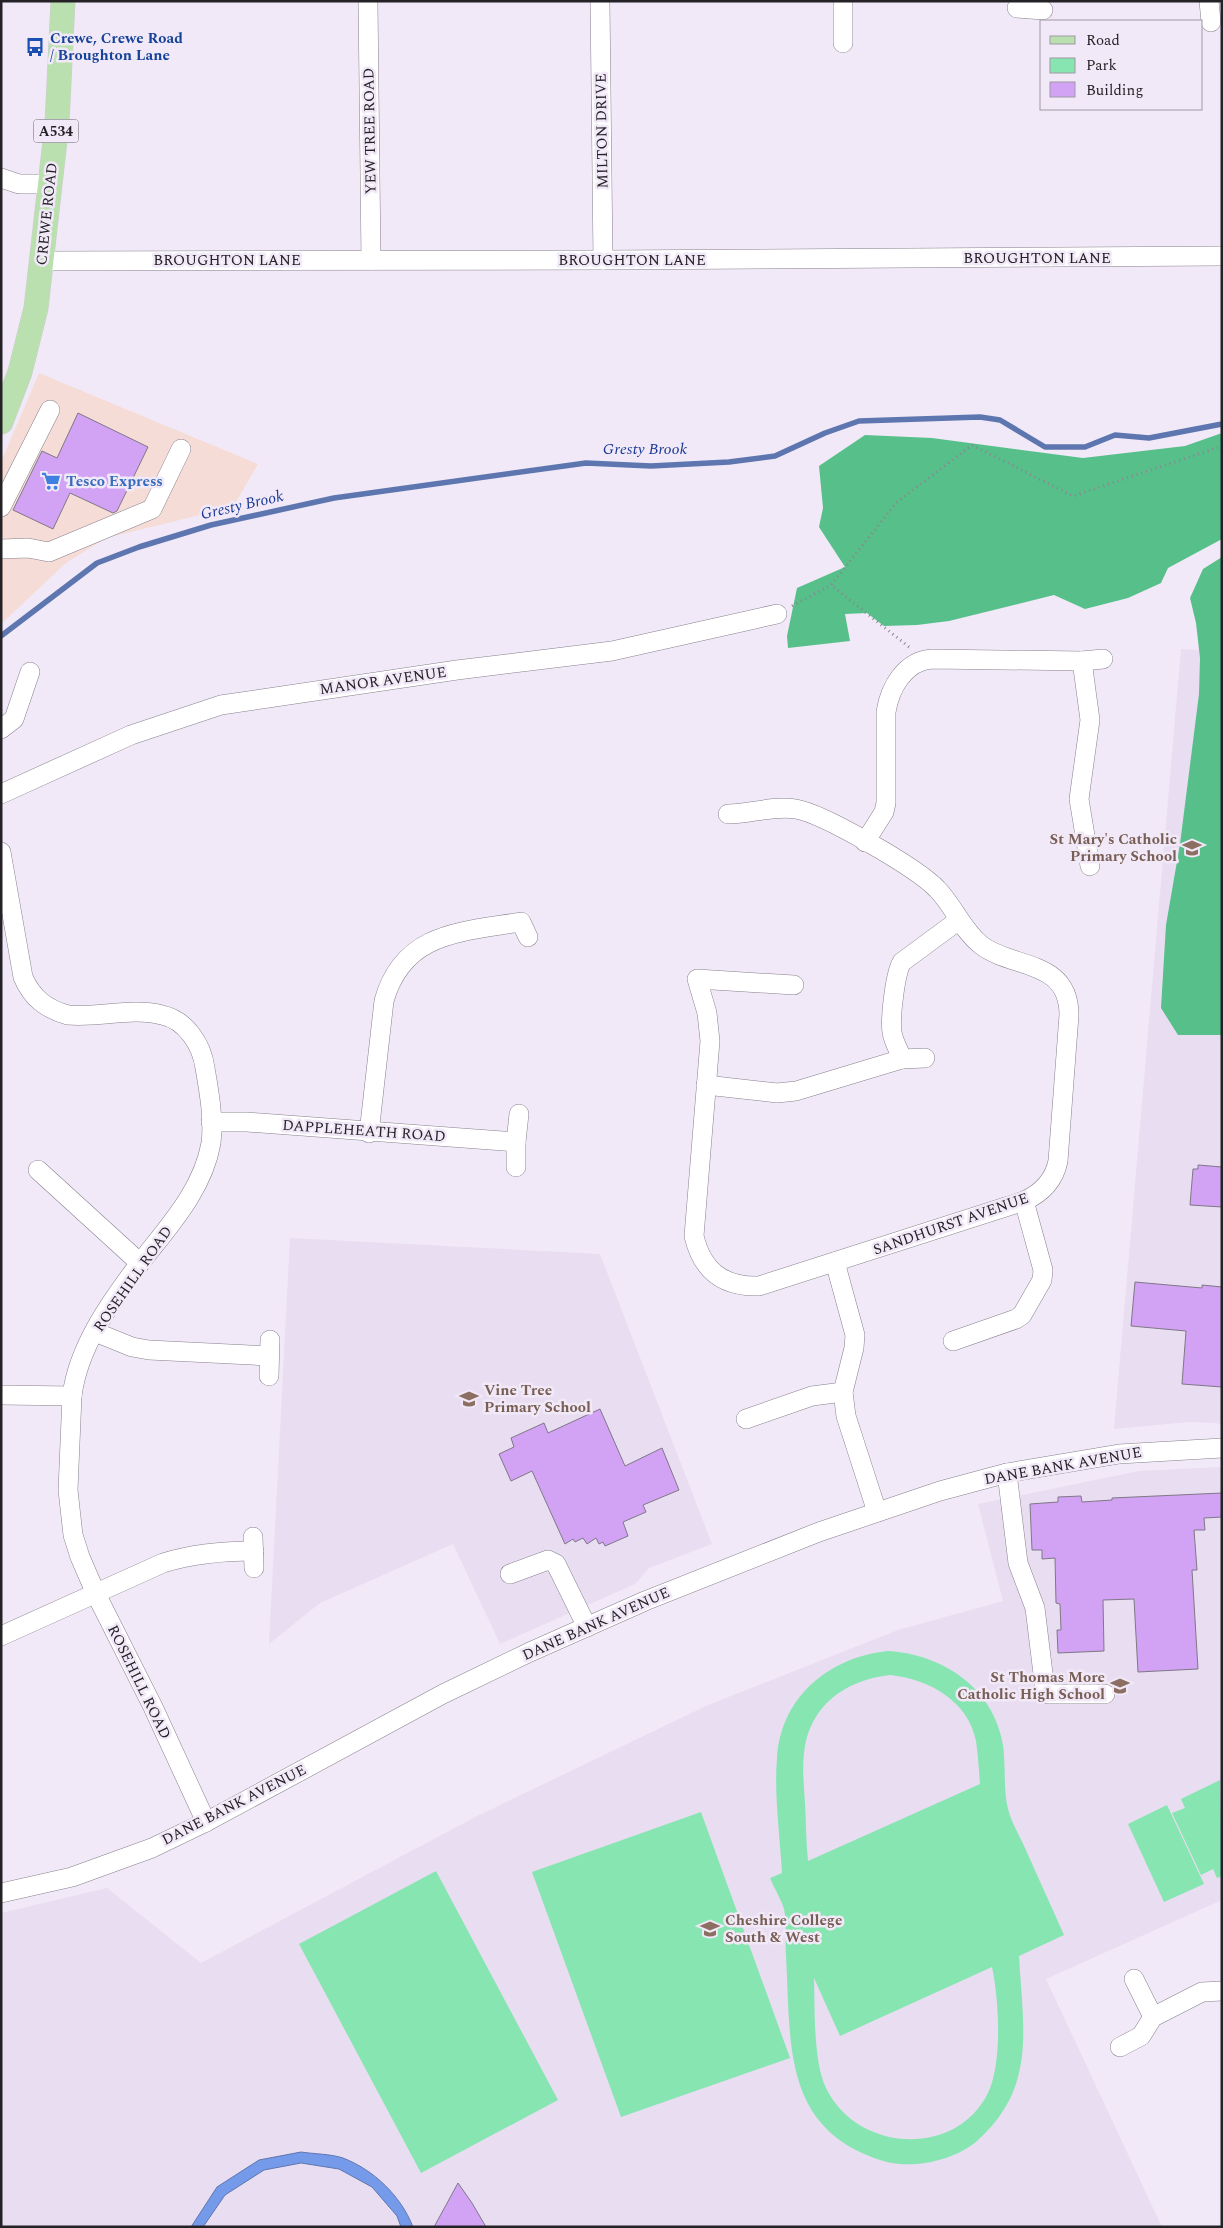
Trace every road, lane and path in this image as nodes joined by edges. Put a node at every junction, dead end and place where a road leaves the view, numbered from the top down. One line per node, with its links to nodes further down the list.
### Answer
1 (63, 1): 9 (main road, CREWE ROAD / A534)
2 (368, 1): 11 (street, YEW TREE ROAD)
3 (600, 1): 12 (street, MILTON DRIVE)
4 (842, 1): 7 (street)
5 (1209, 1): 6 (street)
6 (1212, 21)
7 (843, 43)
8 (1, 178): 9 (street)
9 (51, 184): 13 (main road, CREWE ROAD / A534)
10 (1222, 256): 12 (street, BROUGHTON LANE)
11 (371, 260): 12 (street, BROUGHTON LANE); 13 (street, BROUGHTON LANE)
12 (603, 260)
13 (43, 261): 15 (main road, CREWE ROAD / A534)
14 (50, 410): 18 (street)
15 (1, 422)
16 (1222, 446): 20 (path)
17 (181, 449): 19 (street)
18 (1, 507)
19 (1, 549)
20 (831, 585): 21 (path); 22 (path)
21 (777, 614): 27 (street, MANOR AVENUE)
22 (924, 659): 24 (street); 29 (street)
23 (1103, 659): 24 (street)
24 (1082, 661): 31 (street)
25 (30, 672): 26 (street)
26 (1, 729)
27 (1, 794)
28 (728, 814): 29 (street, SANDHURST AVENUE)
29 (865, 842): 32 (street, SANDHURST AVENUE)
30 (1, 852): 39 (street, ROSEHILL ROAD)
31 (1090, 866)
32 (959, 920): 35 (street); 44 (street, SANDHURST AVENUE)
33 (523, 922): 40 (street)
34 (794, 985): 37 (street, SANDHURST AVENUE)
35 (902, 1058): 36 (street); 37 (street)
36 (926, 1058)
37 (706, 1086): 45 (street, SANDHURST AVENUE)
38 (519, 1114): 41 (street)
39 (211, 1122): 40 (street, DAPPLEHEATH ROAD); 46 (street, ROSEHILL ROAD)
40 (369, 1133): 41 (street, DAPPLEHEATH ROAD)
41 (516, 1142): 42 (street)
42 (516, 1167)
43 (38, 1170): 46 (street)
44 (1024, 1201): 45 (street, SANDHURST AVENUE); 48 (street)
45 (835, 1262): 50 (street)
46 (140, 1263): 47 (street, ROSEHILL ROAD)
47 (95, 1332): 49 (street); 52 (street, ROSEHILL ROAD)
48 (953, 1341)
49 (269, 1376)
50 (843, 1392): 53 (street); 56 (street)
51 (1, 1395): 52 (street)
52 (72, 1396): 59 (street, ROSEHILL ROAD)
53 (746, 1419)
54 (1222, 1448): 55 (street, DANE BANK AVENUE)
55 (1007, 1473): 56 (street, DANE BANK AVENUE); 62 (street)
56 (877, 1512): 60 (street, DANE BANK AVENUE)
57 (253, 1552): 59 (street)
58 (510, 1574): 60 (street)
59 (96, 1594): 61 (street); 63 (street, ROSEHILL ROAD)
60 (587, 1627): 63 (street, DANE BANK AVENUE)
61 (1, 1636)
62 (1105, 1694)
63 (206, 1822): 64 (street, DANE BANK AVENUE)
64 (1, 1893)
65 (1134, 1979): 67 (street)
66 (1222, 1991): 67 (street)
67 (1153, 2017): 68 (street)
68 (1120, 2048)

